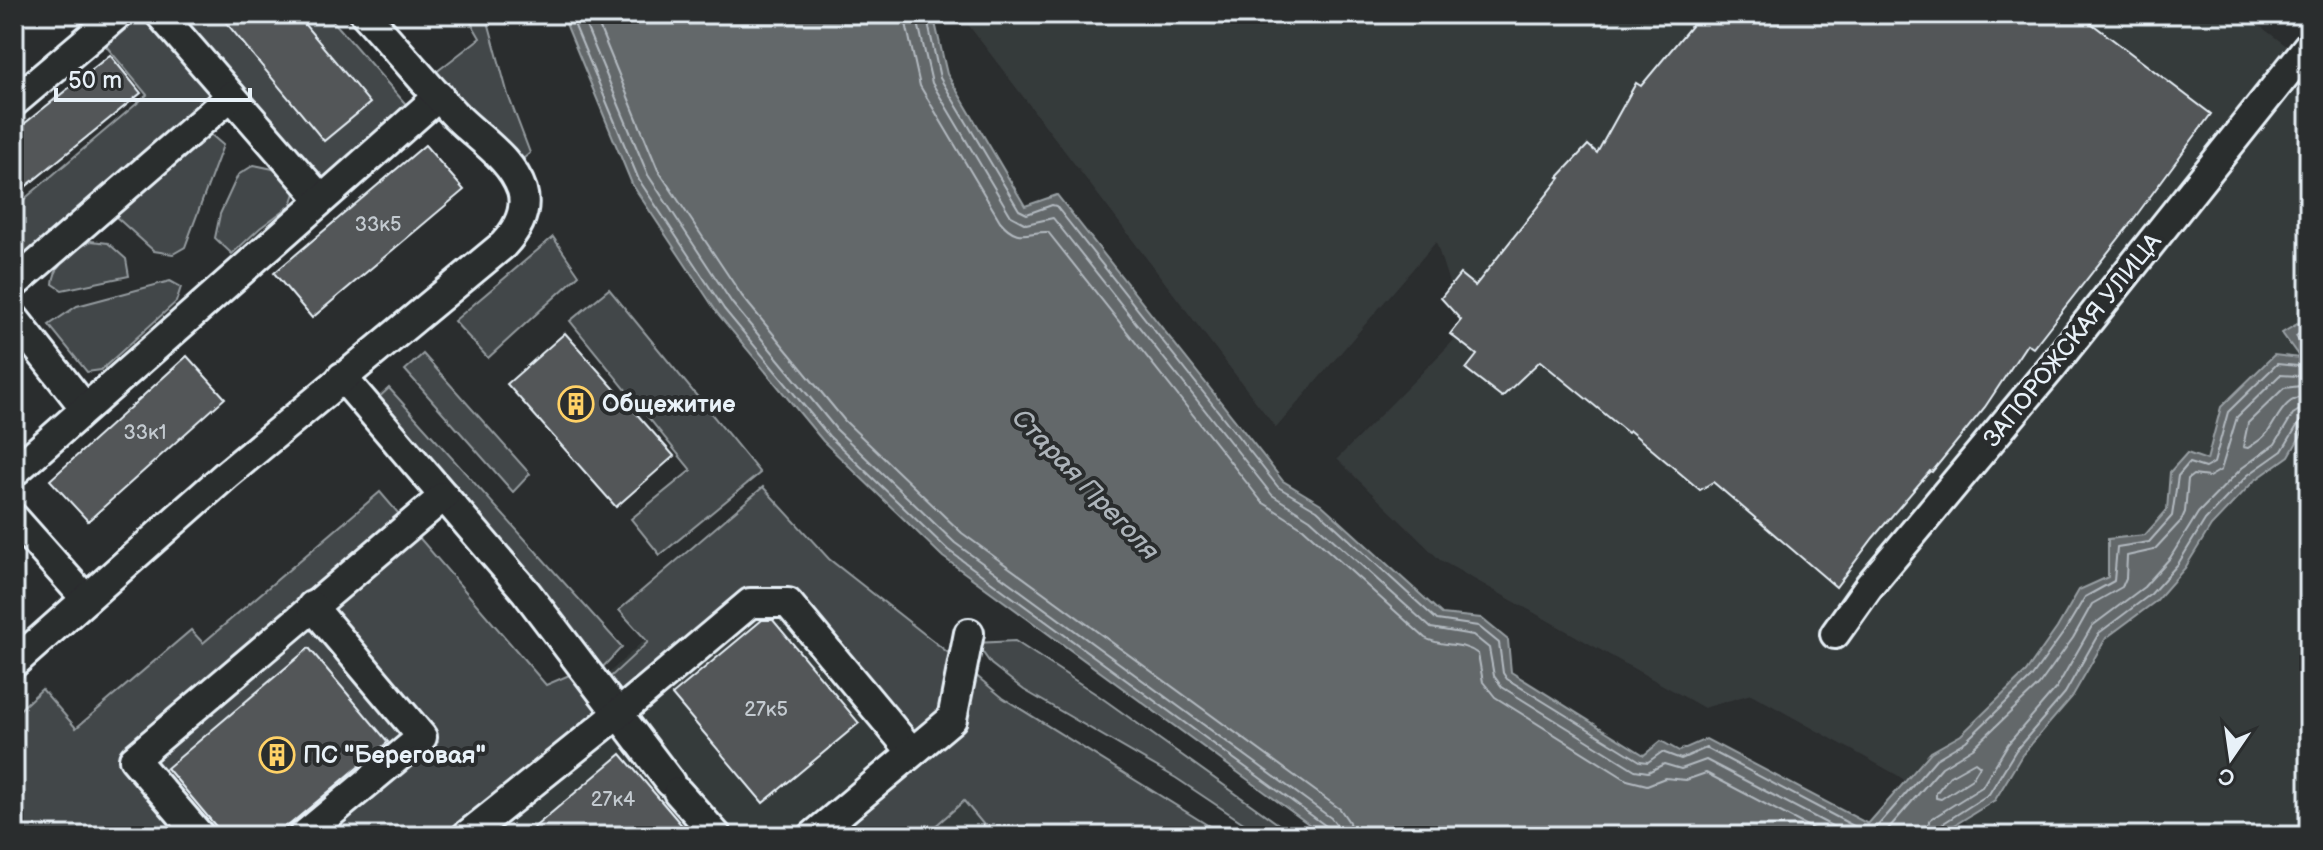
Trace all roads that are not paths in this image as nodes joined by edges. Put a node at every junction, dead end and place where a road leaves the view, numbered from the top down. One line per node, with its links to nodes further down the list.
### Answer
1 (118, 14): 7 (street)
2 (160, 14): 5 (street)
3 (365, 14): 6 (street)
4 (2304, 51): 19 (street, ЗАПОРОЖСКАЯ УЛИЦА)
5 (231, 96): 8 (street); 9 (street)
6 (439, 96): 8 (street); 11 (street)
7 (14, 102)
8 (321, 199): 12 (street)
9 (14, 284)
10 (14, 318): 12 (street)
11 (342, 377): 14 (street); 16 (street)
12 (85, 408): 13 (street)
13 (14, 472)
14 (444, 496): 17 (street); 21 (street)
15 (14, 518): 16 (street)
16 (86, 599): 20 (street)
17 (312, 606): 23 (street); 24 (street)
18 (969, 633): 22 (street)
19 (1835, 634)
20 (14, 663)
21 (618, 714): 22 (street); 25 (street); 26 (street)
22 (912, 752): 27 (street)
23 (200, 836)
24 (303, 836)
25 (466, 836)
26 (717, 836)
27 (813, 836)

